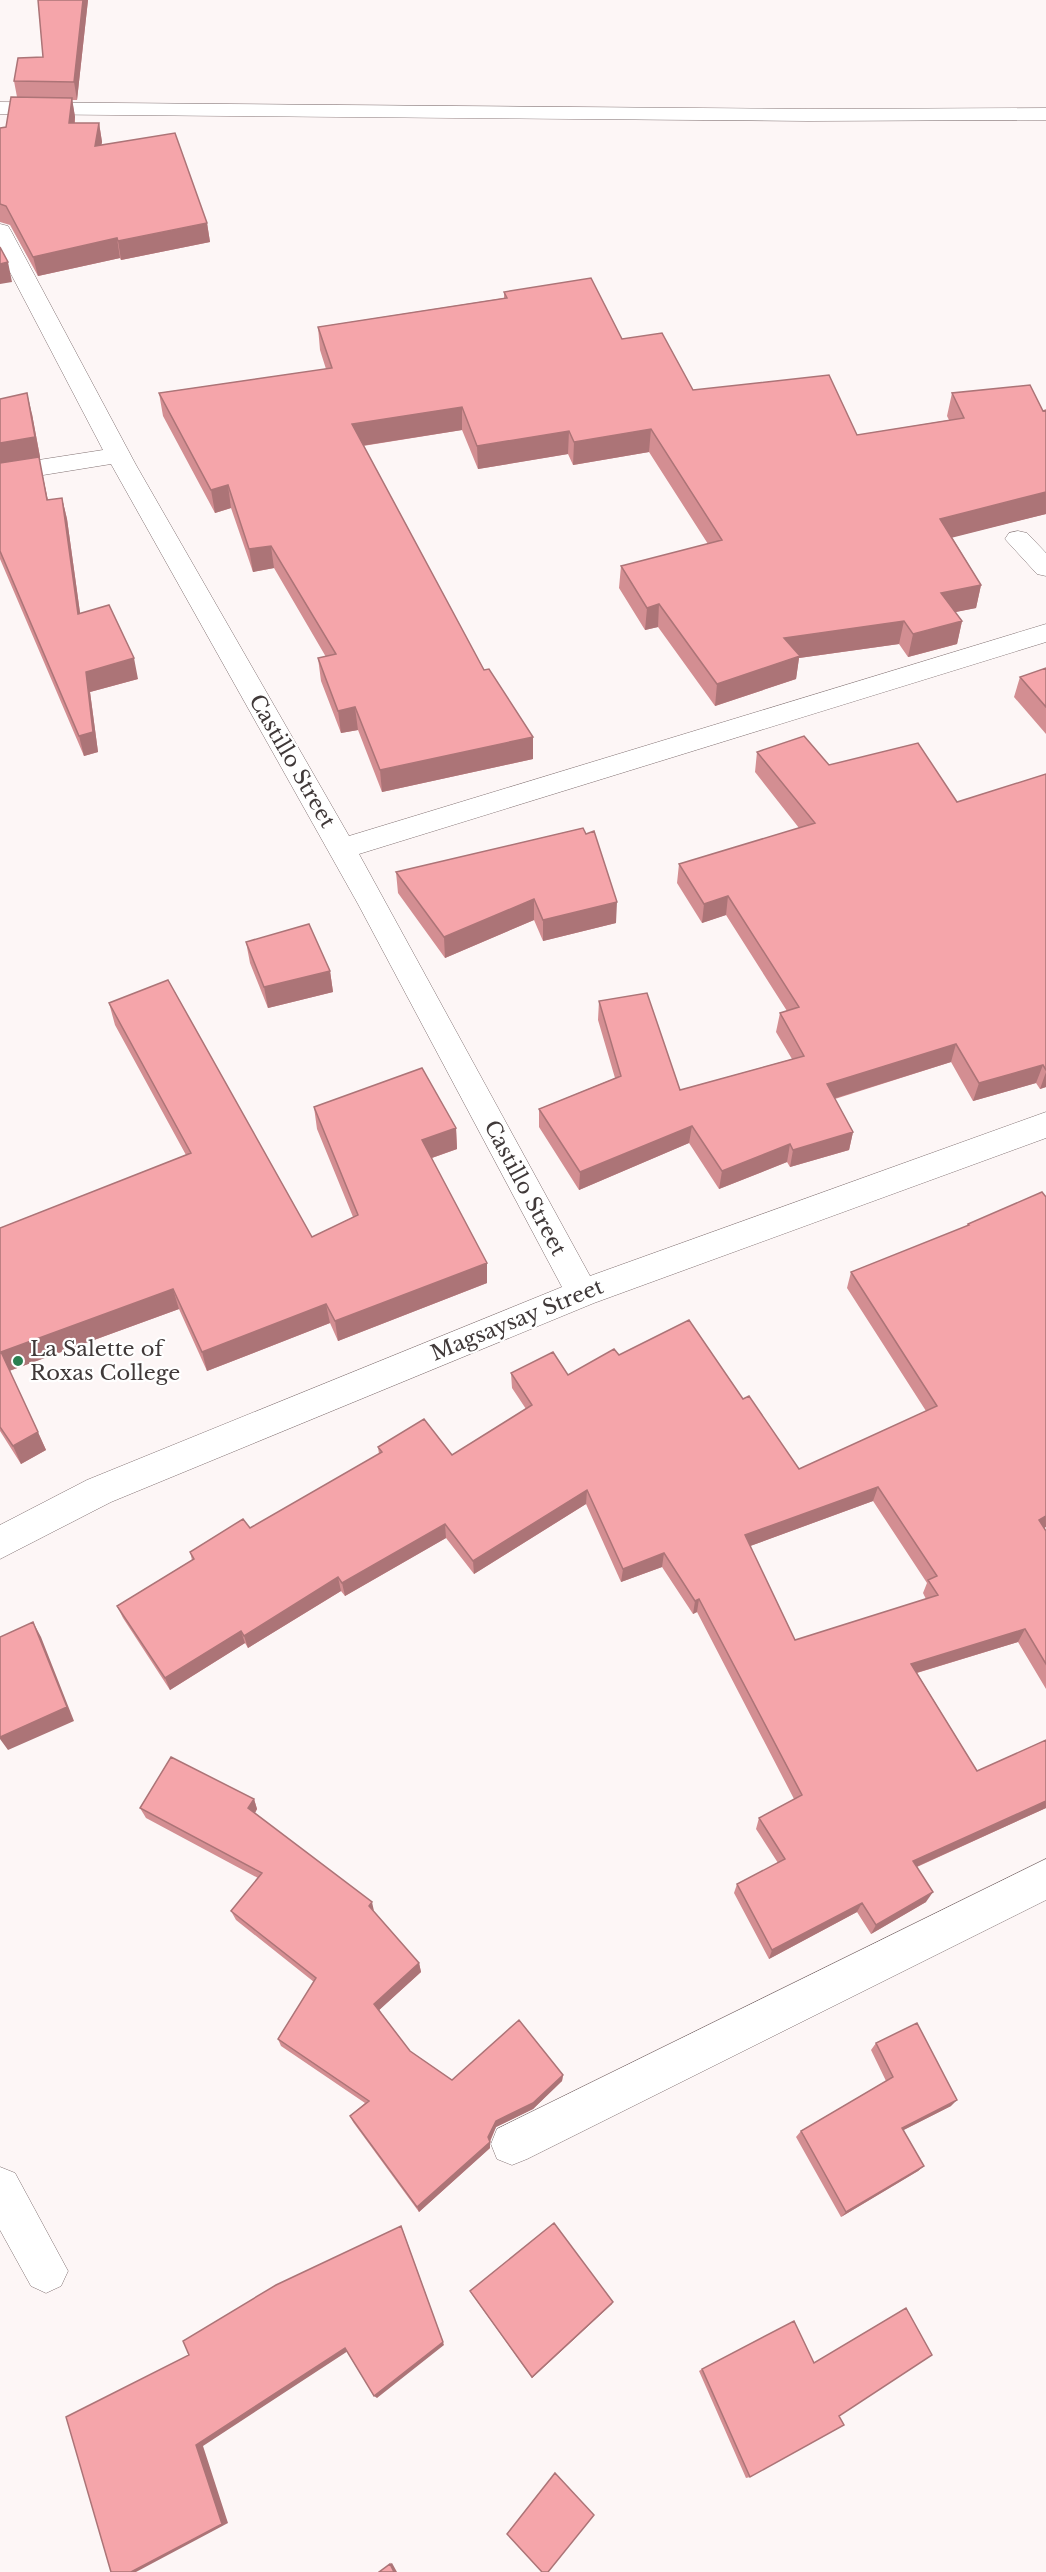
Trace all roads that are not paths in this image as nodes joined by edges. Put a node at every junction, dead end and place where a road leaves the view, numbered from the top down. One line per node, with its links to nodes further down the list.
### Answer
1 (0, 108): 2 (street)
2 (1046, 114)
3 (0, 231): 4 (street, Castillo Street)
4 (117, 455): 5 (street); 9 (street, Castillo Street)
5 (0, 474)
6 (1018, 539): 7 (street)
7 (1046, 568)
8 (1046, 633): 9 (street)
9 (342, 849): 11 (street, Castillo Street)
10 (1046, 1125): 11 (street, Magsaysay Street)
11 (582, 1293): 12 (street, Magsaysay Street)
12 (0, 1543)
13 (1046, 1879): 14 (street)
14 (512, 2144)
15 (0, 2188): 16 (street)
16 (46, 2271)

